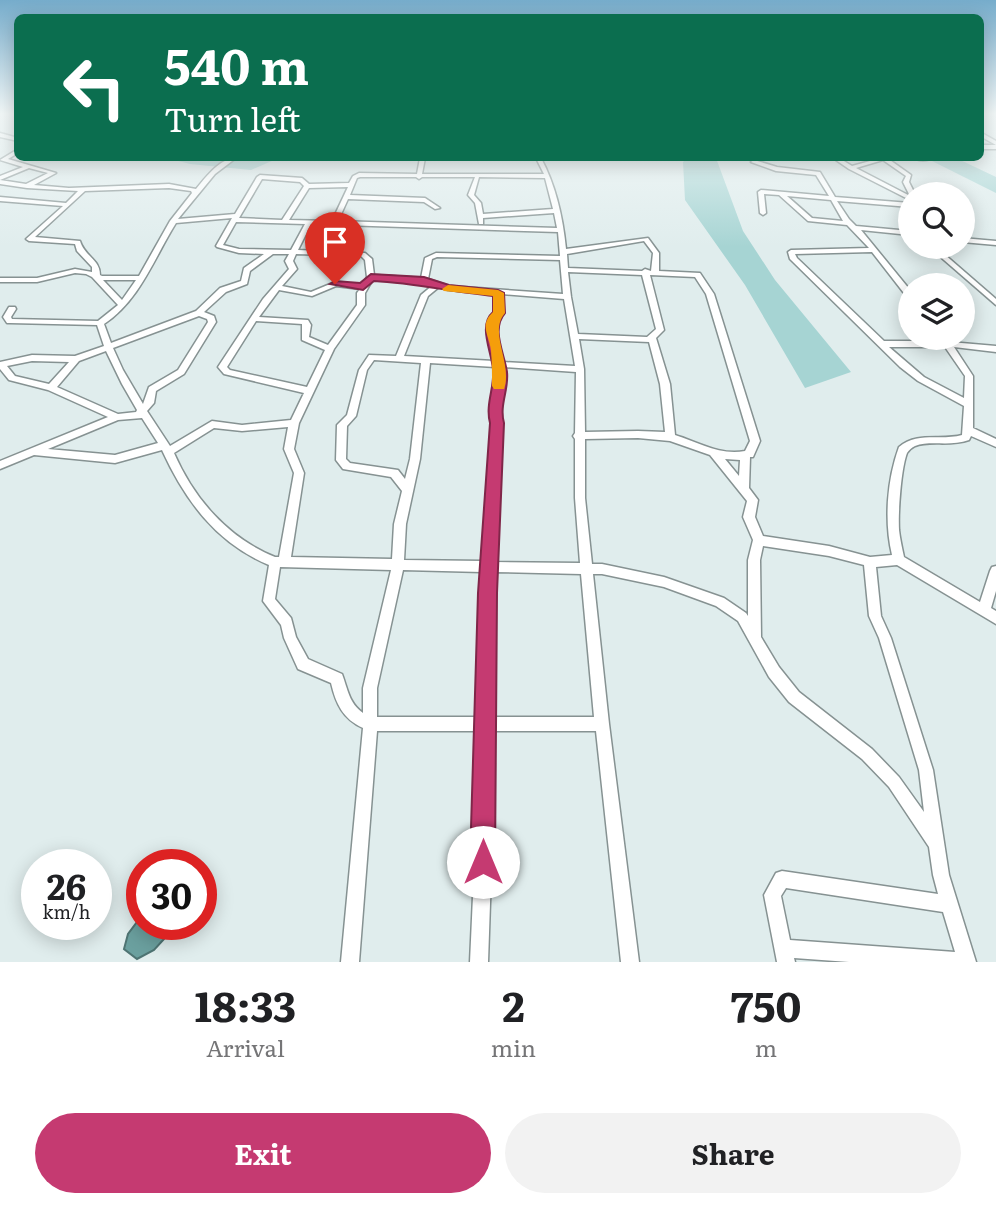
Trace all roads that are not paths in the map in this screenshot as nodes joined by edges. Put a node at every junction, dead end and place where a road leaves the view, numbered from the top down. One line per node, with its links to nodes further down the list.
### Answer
1 (2, 160): 9 (street)
2 (230, 161): 22 (street)
3 (422, 161): 13 (street)
4 (540, 161): 12 (street)
5 (840, 161): 10 (street)
6 (875, 161): 10 (street)
7 (889, 161): 16 (street)
8 (754, 162): 25 (street)
9 (29, 166): 15 (street); 18 (street)
10 (851, 168): 21 (street)
11 (407, 176): 13 (street); 17 (street); 27 (street)
12 (547, 176): 14 (street); 31 (street)
13 (419, 177): 14 (street)
14 (477, 178): 33 (street)
15 (0, 180): 18 (street)
16 (906, 182)
17 (351, 185): 19 (street); 24 (street)
18 (27, 186): 20 (street); 26 (street)
19 (307, 186): 34 (street); 36 (street)
20 (84, 190): 22 (street); 29 (street)
21 (898, 190)
22 (195, 193): 35 (street)
23 (780, 193): 25 (street); 32 (street); 39 (street)
24 (346, 197): 27 (street); 38 (street)
25 (836, 198): 28 (street); 39 (street)
26 (4, 199): 29 (street)
27 (399, 199): 30 (street)
28 (898, 204)
29 (67, 205): 51 (street)
30 (437, 208)
31 (557, 211): 33 (street); 41 (street)
32 (763, 213)
33 (481, 216): 40 (street)
34 (234, 218): 35 (street); 36 (street); 46 (street)
35 (173, 220): 53 (street)
36 (284, 222): 37 (street)
37 (309, 222): 38 (street); 47 (street)
38 (334, 223): 40 (street)
39 (852, 225): 42 (street); 45 (street)
40 (482, 227): 41 (street)
41 (561, 230): 49 (street)
42 (898, 231)
43 (975, 241): 44 (street)
44 (996, 243)
45 (875, 250): 56 (street); 71 (street)
46 (272, 251): 47 (street); 65 (street)
47 (294, 251): 52 (street); 59 (street)
48 (947, 259): 62 (street)
49 (564, 260): 50 (street); 50 (street); 55 (street); 61 (street)
50 (650, 272): 69 (street); 98 (street)
51 (94, 274): 53 (street); 54 (street); 63 (street)
52 (371, 277): 55 (street); 58 (street)
53 (140, 278): 63 (street)
54 (0, 280)
55 (424, 280): 57 (street)
56 (898, 280)
57 (438, 285): 60 (street); 77 (street)
58 (363, 287): 59 (street); 74 (street)
59 (278, 288): 66 (street)
60 (498, 293): 61 (street); 81 (street)
61 (567, 297): 68 (street)
62 (994, 298)
63 (121, 304): 67 (street)
64 (12, 309): 67 (street)
65 (199, 313): 73 (street); 86 (street)
66 (256, 319): 74 (street); 84 (street)
67 (100, 323): 73 (street)
68 (575, 336): 69 (street); 82 (street)
69 (650, 339): 91 (street)
70 (898, 343): 71 (street)
71 (880, 344): 85 (street)
72 (975, 346): 75 (street)
73 (108, 348): 78 (street); 86 (street)
74 (330, 349): 84 (street)
75 (996, 349)
76 (952, 350): 85 (street)
77 (399, 358): 79 (street); 100 (street)
78 (76, 359): 80 (street); 83 (street)
79 (426, 360): 81 (street); 100 (street)
80 (0, 365): 83 (street)
81 (498, 365): 82 (street); 107 (street)
82 (580, 369): 90 (street)
83 (51, 388): 87 (street)
84 (310, 391): 88 (street)
85 (966, 403): 89 (street)
86 (142, 414): 87 (street); 94 (street)
87 (117, 417): 92 (street)
88 (293, 423): 94 (street); 104 (street)
89 (968, 430): 93 (street); 103 (street)
90 (578, 436): 91 (street); 108 (street)
91 (670, 437): 96 (street)
92 (66, 439): 95 (street); 97 (street)
93 (996, 443)
94 (166, 449): 97 (street); 104 (street)
95 (34, 452): 97 (street); 99 (street)
96 (714, 453): 98 (street); 101 (street)
97 (65, 455)
98 (745, 455): 101 (street)
99 (0, 465)
100 (406, 488): 106 (street)
101 (744, 489): 102 (street)
102 (759, 540): 105 (street); 111 (street)
103 (899, 560): 105 (street); 110 (street)
104 (279, 562): 106 (street); 112 (street)
105 (870, 562): 115 (street)
106 (398, 566): 107 (street); 112 (street)
107 (488, 567): 108 (street); 114 (street)
108 (588, 569): 111 (street); 113 (street)
109 (996, 570): 110 (street)
110 (990, 615)
111 (755, 639): 115 (street)
112 (370, 723): 114 (street); 118 (street)
113 (602, 724): 114 (street); 120 (street)
114 (483, 725): 119 (street)
115 (936, 843): 116 (street)
116 (947, 904): 117 (street); 121 (street)
117 (784, 955): 121 (street)
118 (350, 962)
119 (479, 962)
120 (630, 962)
121 (967, 962)

